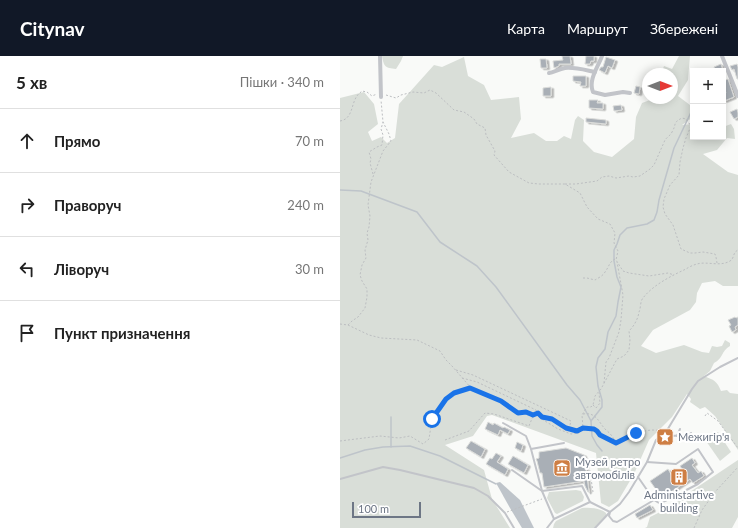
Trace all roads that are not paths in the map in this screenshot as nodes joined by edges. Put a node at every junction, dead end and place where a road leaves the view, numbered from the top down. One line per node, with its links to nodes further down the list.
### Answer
1 (380, 56): 8 (street)
2 (602, 56): 4 (street)
3 (722, 56): 7 (street)
4 (595, 72): 5 (street); 6 (street)
5 (549, 73)
6 (630, 93)
7 (738, 96)
8 (381, 97)
9 (738, 358): 12 (lane)
10 (503, 423): 16 (lane)
11 (680, 429): 14 (lane)
12 (666, 432): 14 (lane); 17 (lane)
13 (692, 434): 14 (lane)
14 (677, 436)
15 (564, 443): 16 (lane)
16 (531, 449): 21 (lane)
17 (647, 462): 19 (lane); 22 (lane)
18 (512, 470): 21 (lane)
19 (638, 477): 22 (lane); 24 (lane)
20 (340, 480): 26 (lane)
21 (542, 491): 23 (lane); 25 (lane)
22 (654, 500): 24 (lane)
23 (590, 502): 24 (lane); 25 (lane)
24 (610, 512): 28 (lane)
25 (554, 519): 27 (lane)
26 (514, 528)
27 (548, 528)
28 (595, 528)

